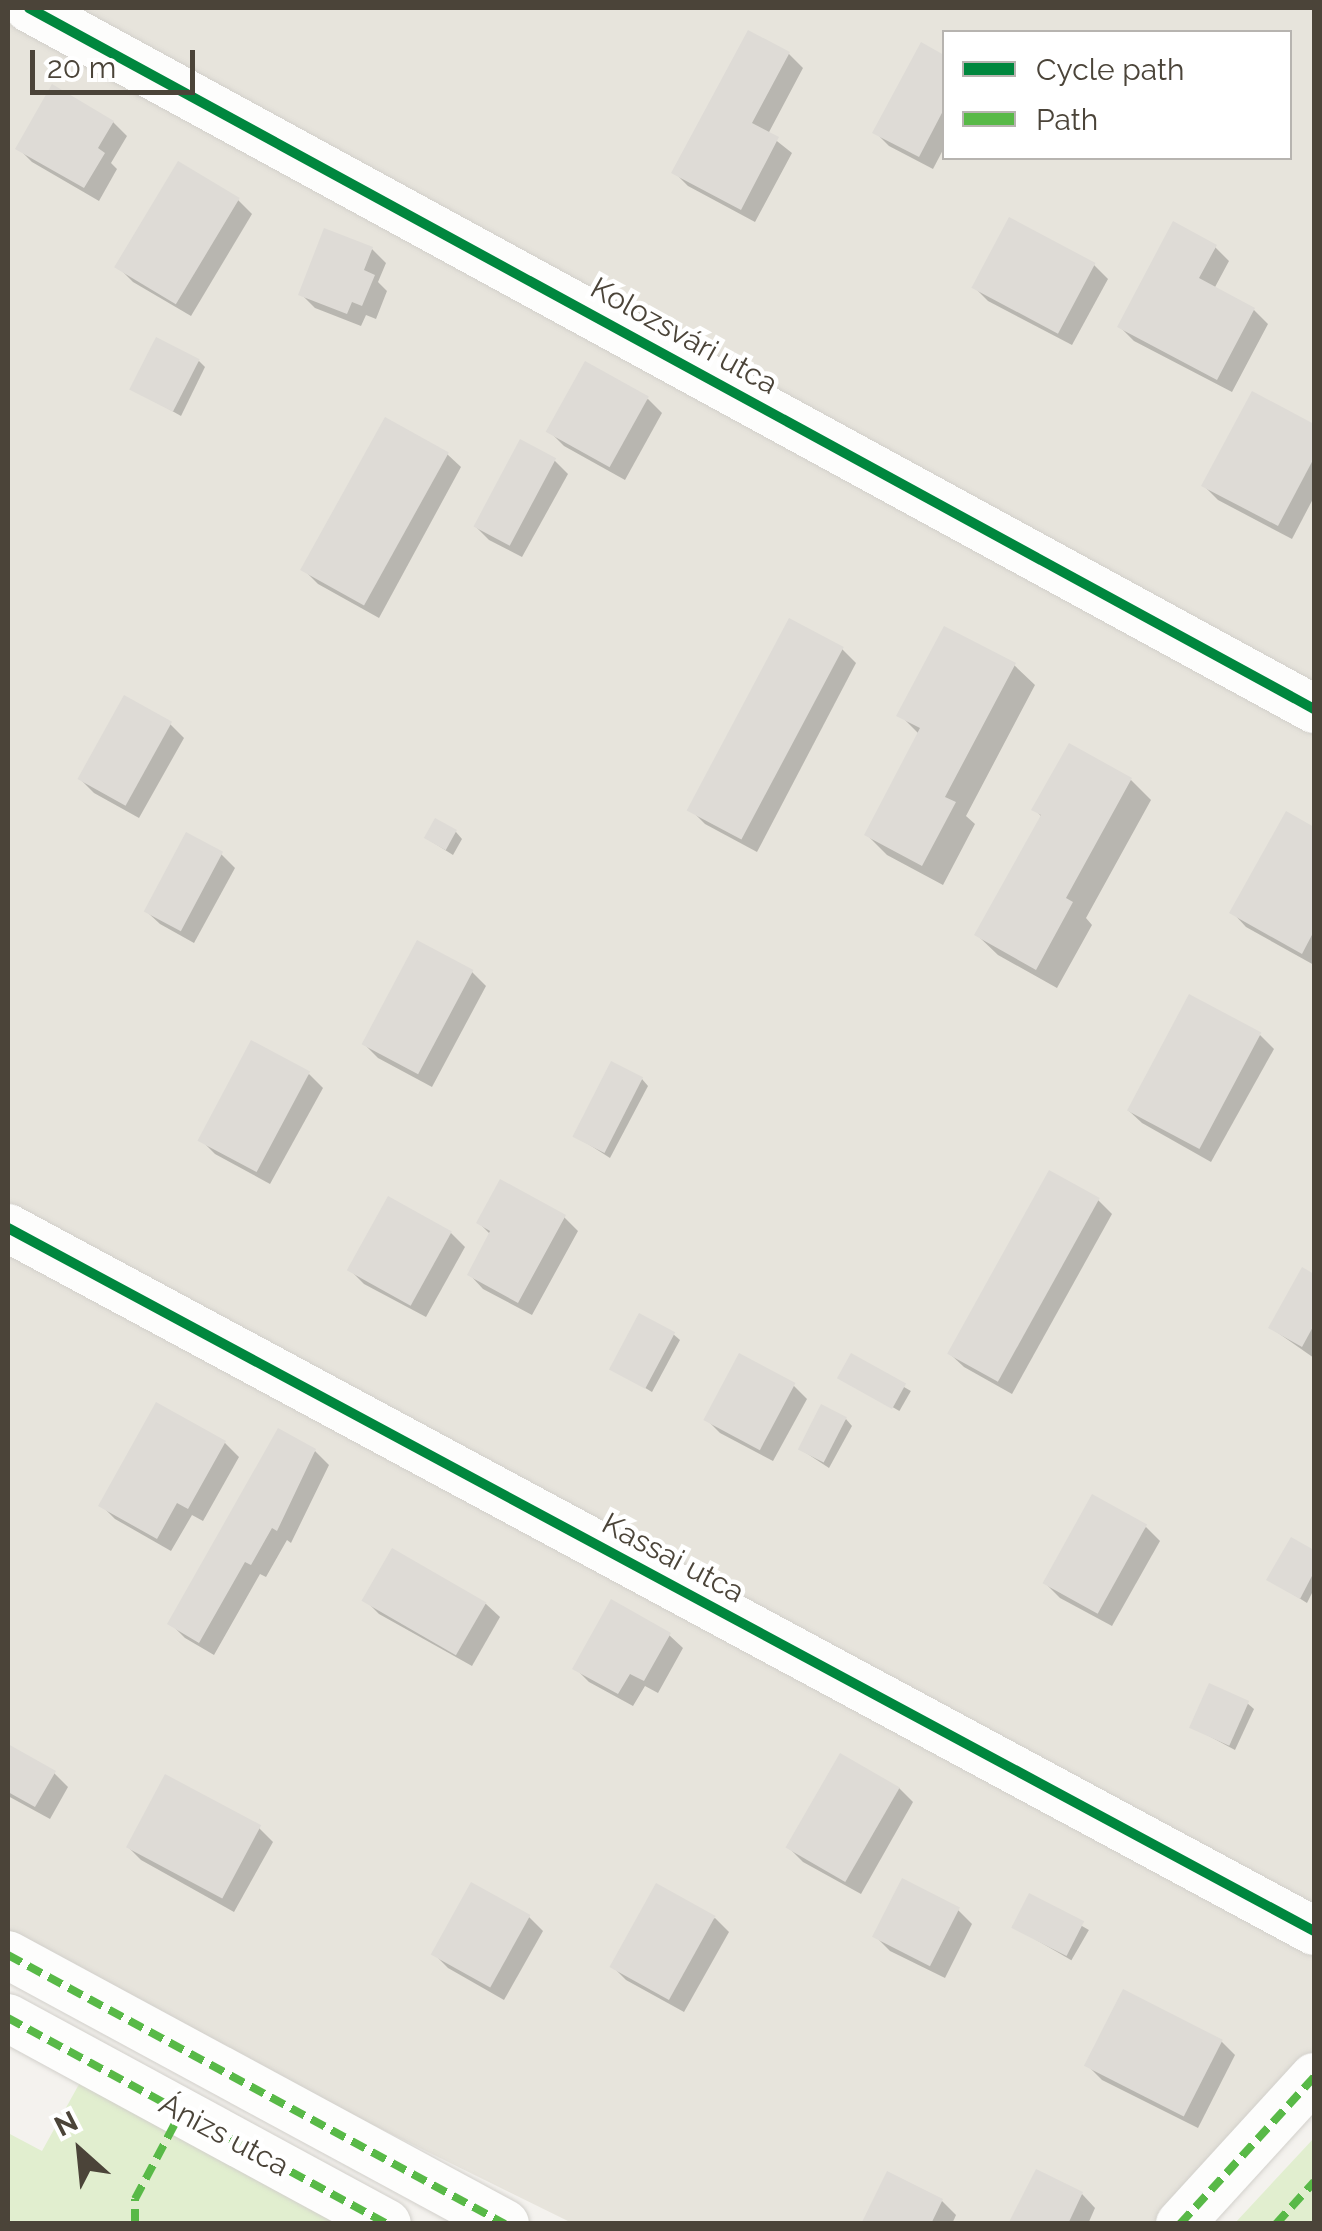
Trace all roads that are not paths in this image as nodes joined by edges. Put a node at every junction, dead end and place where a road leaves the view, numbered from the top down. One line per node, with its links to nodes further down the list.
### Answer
1 (29, 8): 2 (street, Kolozsvári utca)
2 (1314, 709)
3 (8, 1228): 4 (street, Kassai utca)
4 (1314, 1932)
5 (8, 1955): 9 (street)
6 (8, 2018): 8 (street, Ánizs utca)
7 (1314, 2077): 10 (street)
8 (387, 2224)
9 (506, 2224)
10 (1180, 2224)

